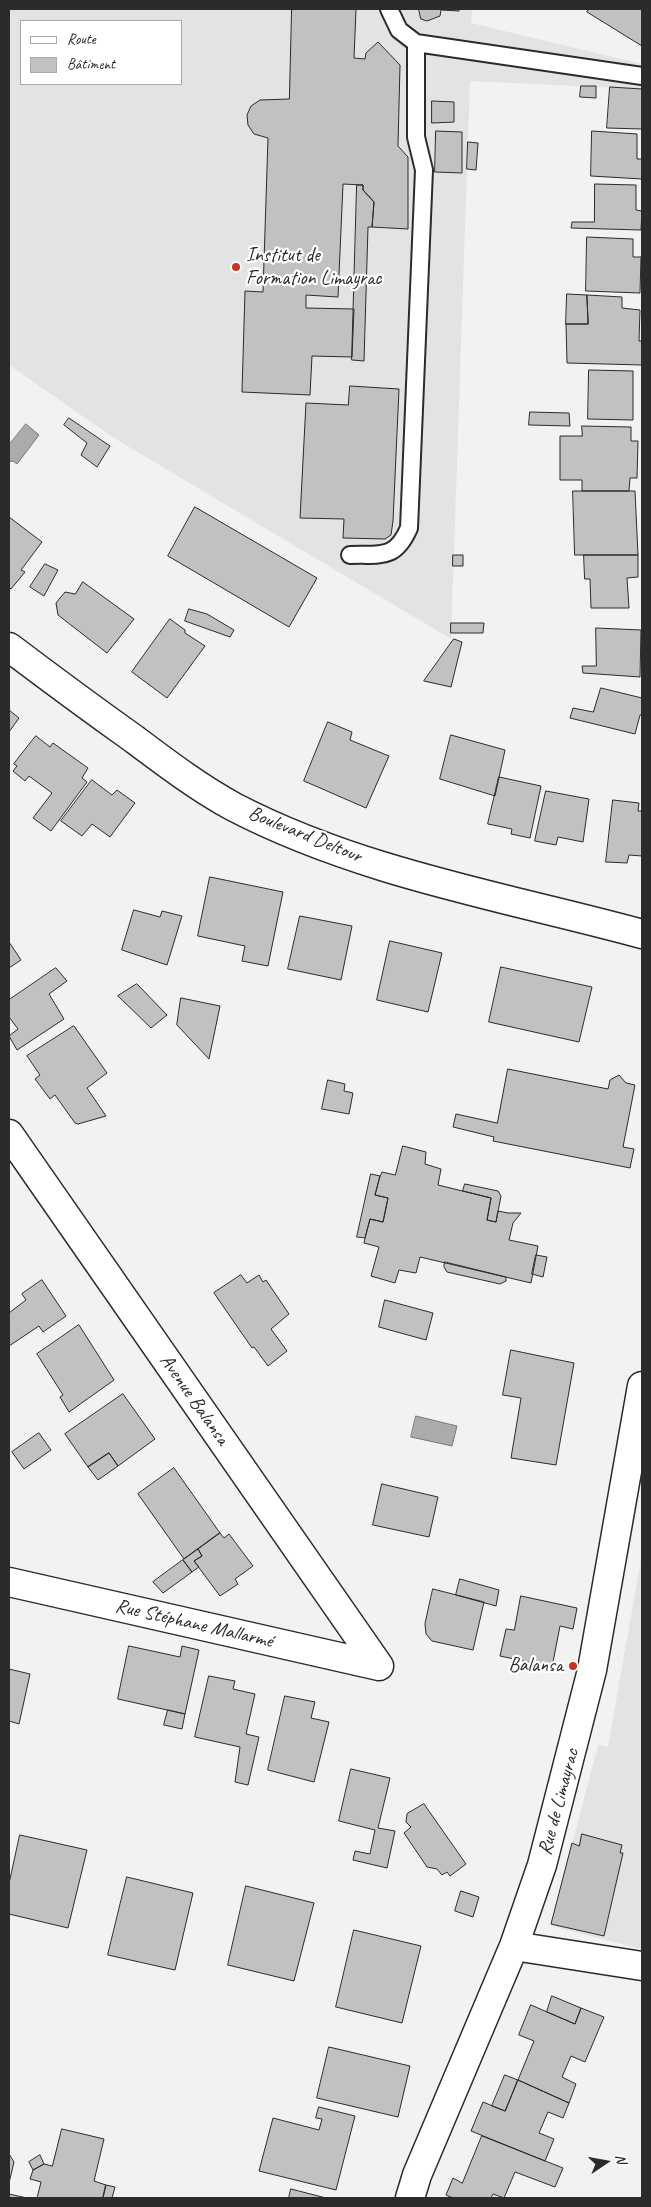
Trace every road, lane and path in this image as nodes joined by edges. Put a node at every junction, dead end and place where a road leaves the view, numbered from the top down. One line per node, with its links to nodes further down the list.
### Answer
1 (389, 9): 2 (lane)
2 (416, 43): 3 (lane); 4 (lane)
3 (642, 76)
4 (350, 556)
5 (9, 647): 6 (street, Boulevard Deltour)
6 (642, 934)
7 (11, 1140): 10 (street, Avenue Balansa)
8 (642, 1386): 11 (street, Rue de Limayrac)
9 (9, 1582): 10 (street, Rue Stéphane Mallarmé)
10 (379, 1666)
11 (514, 1946): 12 (street); 13 (street, Rue de Limayrac)
12 (642, 1966)
13 (410, 2198)

